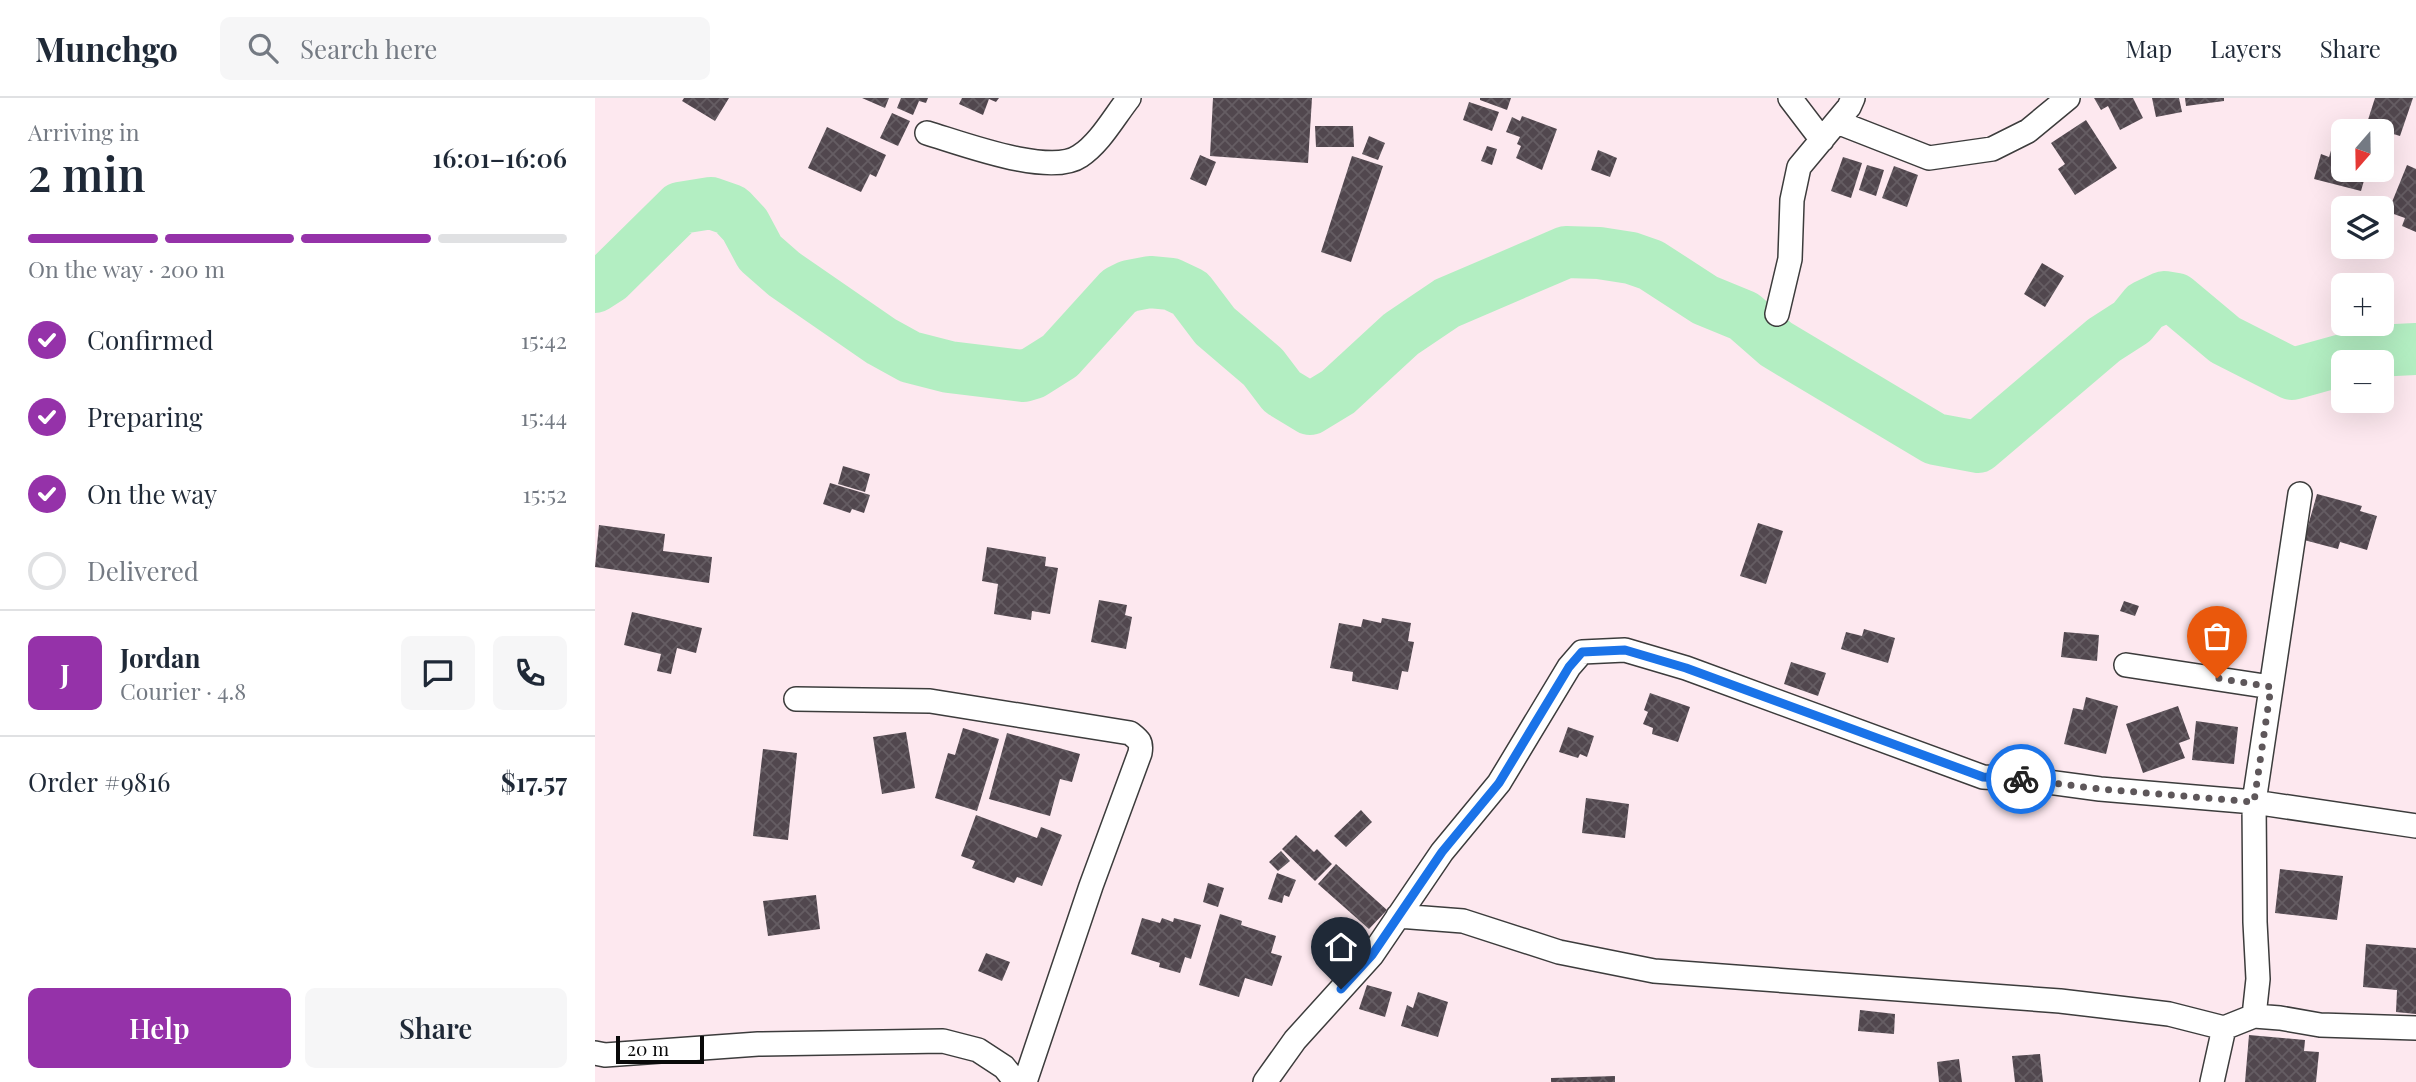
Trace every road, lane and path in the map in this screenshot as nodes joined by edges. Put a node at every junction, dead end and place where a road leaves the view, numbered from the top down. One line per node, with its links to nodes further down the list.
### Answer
1 (1129, 98): 6 (street)
2 (1790, 98): 7 (street)
3 (1853, 98): 5 (street)
4 (2068, 98): 5 (street)
5 (1837, 122): 7 (street)
6 (927, 133)
7 (1822, 140): 8 (street)
8 (1777, 314)
9 (2300, 494): 11 (street)
10 (2126, 665): 11 (street)
11 (2271, 687): 13 (street)
12 (796, 699): 21 (street)
13 (2254, 802): 14 (street); 15 (street); 16 (street)
14 (2416, 826)
15 (1398, 916): 17 (street); 22 (street)
16 (2254, 1016): 17 (street); 18 (street)
17 (2224, 1028): 23 (street)
18 (2416, 1028)
19 (595, 1052): 20 (street)
20 (1016, 1082)
21 (1025, 1082)
22 (1265, 1082)
23 (2212, 1082)

